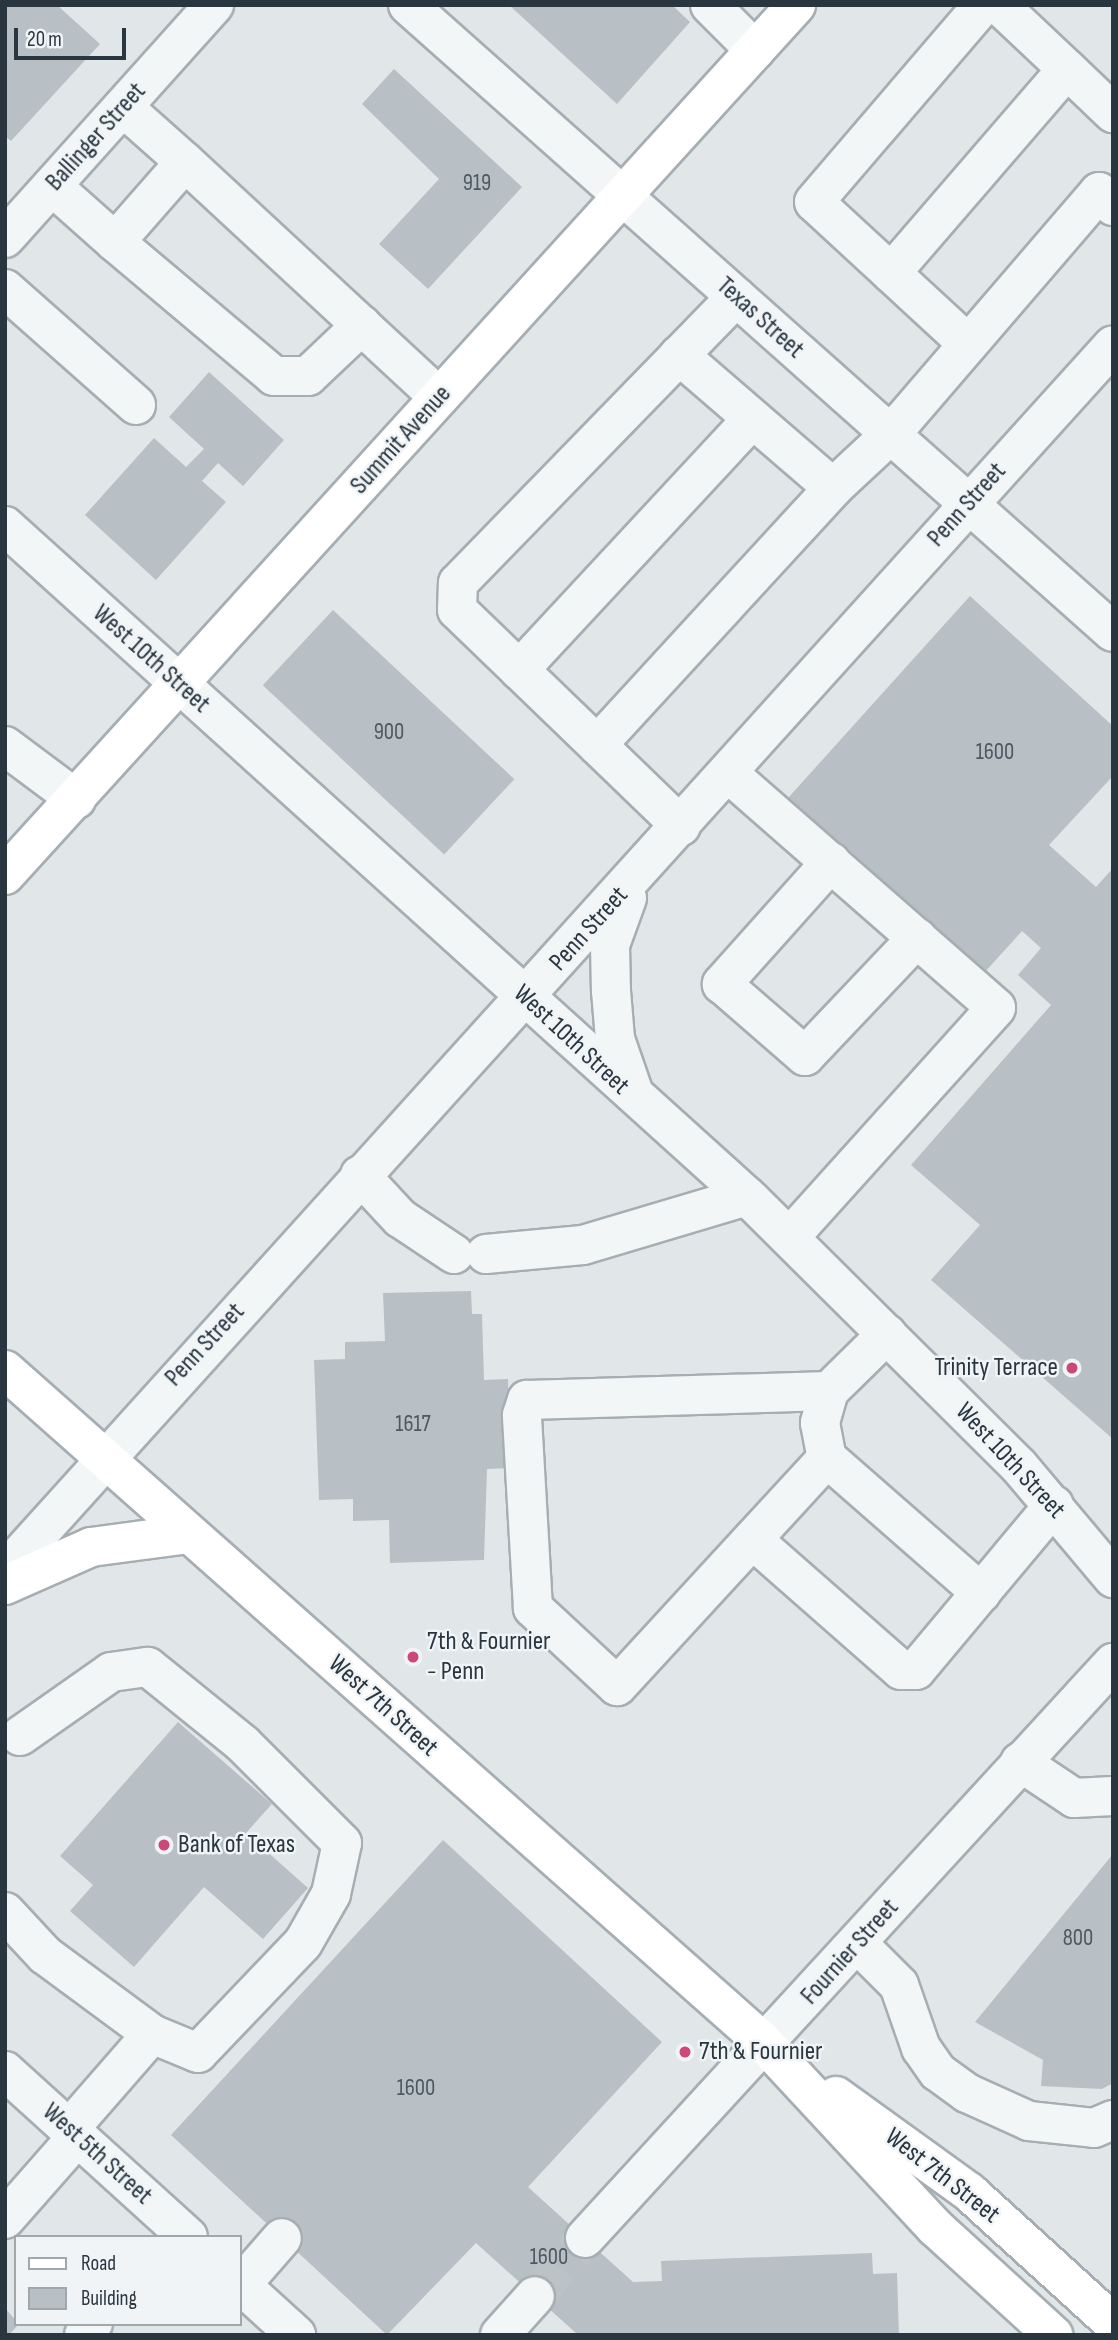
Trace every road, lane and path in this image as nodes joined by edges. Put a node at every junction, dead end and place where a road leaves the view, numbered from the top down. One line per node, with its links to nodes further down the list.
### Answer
1 (214, 5): 9 (street, Ballinger Street)
2 (408, 5): 13 (street, Texas Street)
3 (709, 5): 7 (street)
4 (796, 5): 7 (main road, Summit Avenue)
5 (983, 5): 17 (street)
6 (999, 5): 8 (street)
7 (755, 50): 13 (main road, Summit Avenue)
8 (1067, 69): 10 (street); 17 (street)
9 (122, 107): 11 (street); 12 (street, Ballinger Street)
10 (1113, 113)
11 (185, 162): 16 (street); 20 (street)
12 (52, 186): 15 (street, Ballinger Street); 16 (street)
13 (624, 197): 19 (street, Texas Street); 24 (main road, Summit Avenue)
14 (1112, 202): 21 (street)
15 (12, 217)
16 (116, 242): 20 (street)
17 (891, 273): 21 (street)
18 (5, 289): 25 (street)
19 (736, 297): 23 (street); 27 (street, Texas Street)
20 (362, 326): 24 (street)
21 (968, 344): 27 (street)
22 (1113, 345): 29 (street, Penn Street)
23 (679, 355): 26 (street); 32 (street)
24 (439, 397): 33 (main road, Summit Avenue)
25 (136, 405)
26 (752, 419): 28 (street); 32 (street)
27 (891, 434): 28 (street); 29 (street, Texas Street)
28 (833, 488): 34 (street)
29 (968, 503): 31 (street, Texas Street); 36 (street, Penn Street)
30 (5, 526): 33 (street, West 10th Street)
31 (1113, 632)
32 (519, 670): 34 (street)
33 (180, 686): 37 (main road, Summit Avenue); 43 (street, West 10th Street)
34 (597, 745): 38 (street)
35 (5, 746): 37 (street)
36 (728, 773): 38 (street, Penn Street); 39 (street)
37 (76, 799): 40 (main road, Summit Avenue)
38 (681, 826): 41 (street, Penn Street)
39 (831, 862): 42 (street); 42 (street)
40 (5, 874)
41 (634, 878): 43 (street, Penn Street); 44 (street)
42 (917, 938): 47 (street)
43 (527, 999): 44 (street, West 10th Street); 45 (street, Penn Street)
44 (636, 1099): 46 (street, West 10th Street)
45 (360, 1175): 46 (street); 51 (street, Penn Street)
46 (747, 1196): 47 (street, West 10th Street)
47 (789, 1238): 48 (street, West 10th Street)
48 (887, 1334): 50 (street); 53 (street, West 10th Street)
49 (5, 1370): 51 (main road, West 7th Street)
50 (829, 1391): 52 (street); 55 (street)
51 (102, 1457): 54 (main road, West 7th Street); 56 (street, Penn Street)
52 (827, 1458): 55 (street); 59 (street)
53 (1054, 1505): 57 (street, West 10th Street); 59 (street)
54 (189, 1534): 58 (main road); 67 (main road, West 7th Street)
55 (753, 1540): 59 (street)
56 (5, 1571)
57 (1113, 1578)
58 (5, 1585)
59 (981, 1593)
60 (1113, 1663): 62 (street, Fournier Street)
61 (10, 1739): 66 (street)
62 (1020, 1762): 63 (street); 65 (street, Fournier Street)
63 (1113, 1796)
64 (5, 1912): 66 (street)
65 (858, 1944): 67 (street, Fournier Street); 69 (street)
66 (152, 2034): 70 (street)
67 (762, 2041): 74 (street, Fournier Street); 78 (main road, West 7th Street); 81 (main road, West 7th Street)
68 (5, 2071): 70 (street, West 5th Street)
69 (1113, 2120)
70 (73, 2133): 71 (street); 72 (street, West 5th Street)
71 (5, 2219)
72 (179, 2234)
73 (282, 2238): 75 (street)
74 (585, 2238)
75 (242, 2282)
76 (242, 2286): 79 (street)
77 (535, 2296): 80 (street)
78 (1113, 2323)
79 (296, 2335)
80 (500, 2335)
81 (1053, 2335)

